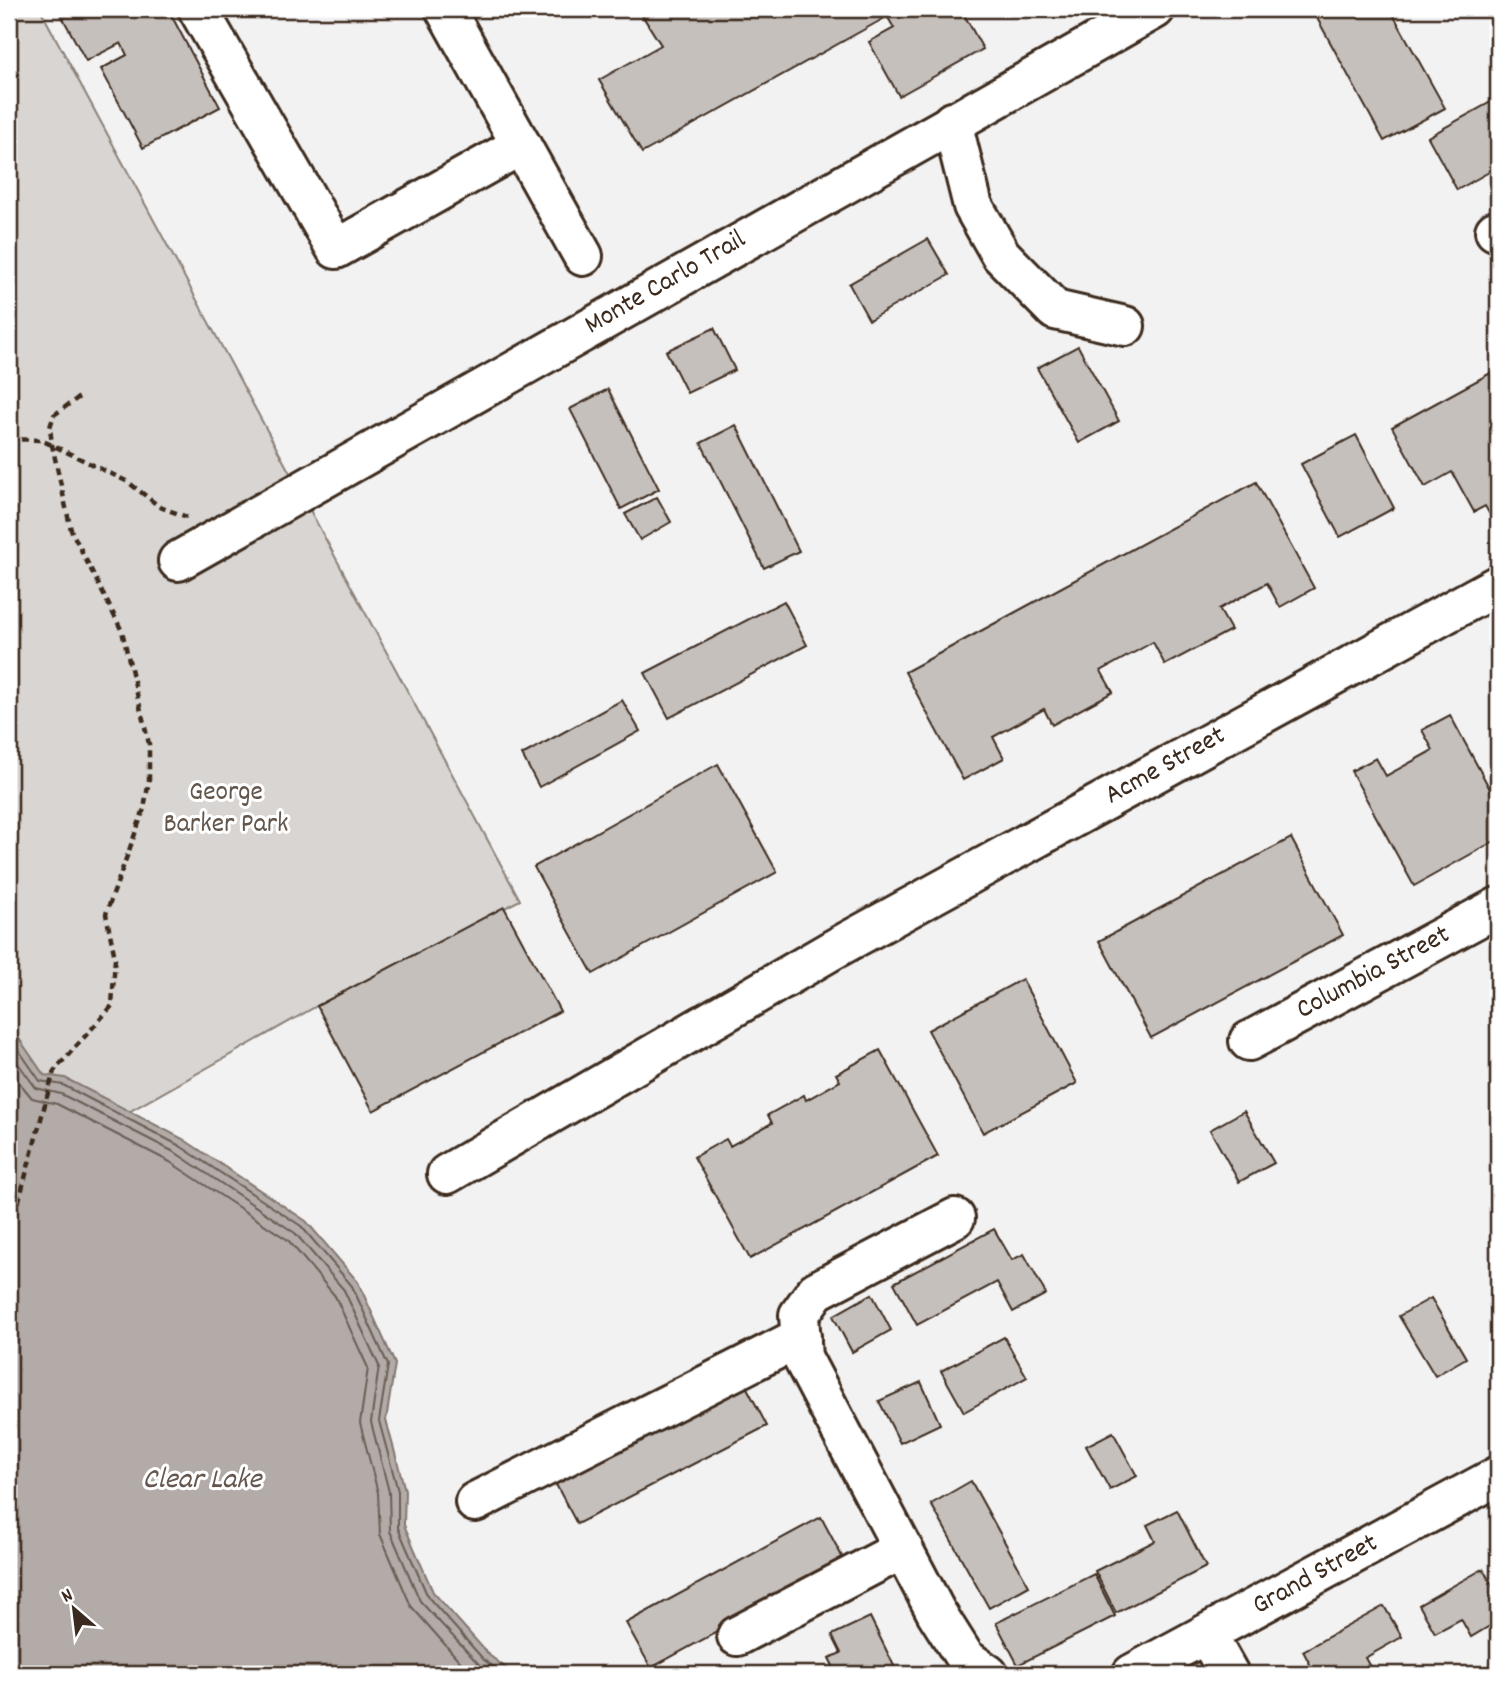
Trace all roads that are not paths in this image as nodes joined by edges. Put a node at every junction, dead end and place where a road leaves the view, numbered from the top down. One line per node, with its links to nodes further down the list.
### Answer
1 (198, 9): 5 (street)
2 (445, 9): 5 (street)
3 (1155, 9): 4 (street, Monte Carlo Trail)
4 (952, 122): 7 (street); 8 (street, Monte Carlo Trail)
5 (521, 145): 6 (street)
6 (583, 256)
7 (1125, 326)
8 (178, 561)
9 (1498, 585): 12 (street, Acme Street)
10 (1498, 907): 11 (street, Columbia Street)
11 (1249, 1041)
12 (447, 1174)
13 (955, 1218): 14 (street)
14 (800, 1326): 16 (street); 17 (street)
15 (1498, 1476): 18 (street, Grand Street)
16 (475, 1502)
17 (903, 1549): 19 (street); 20 (street)
18 (1207, 1635): 21 (street, Grand Street); 22 (street)
19 (737, 1636)
20 (988, 1674)
21 (1132, 1674)
22 (1229, 1674)

